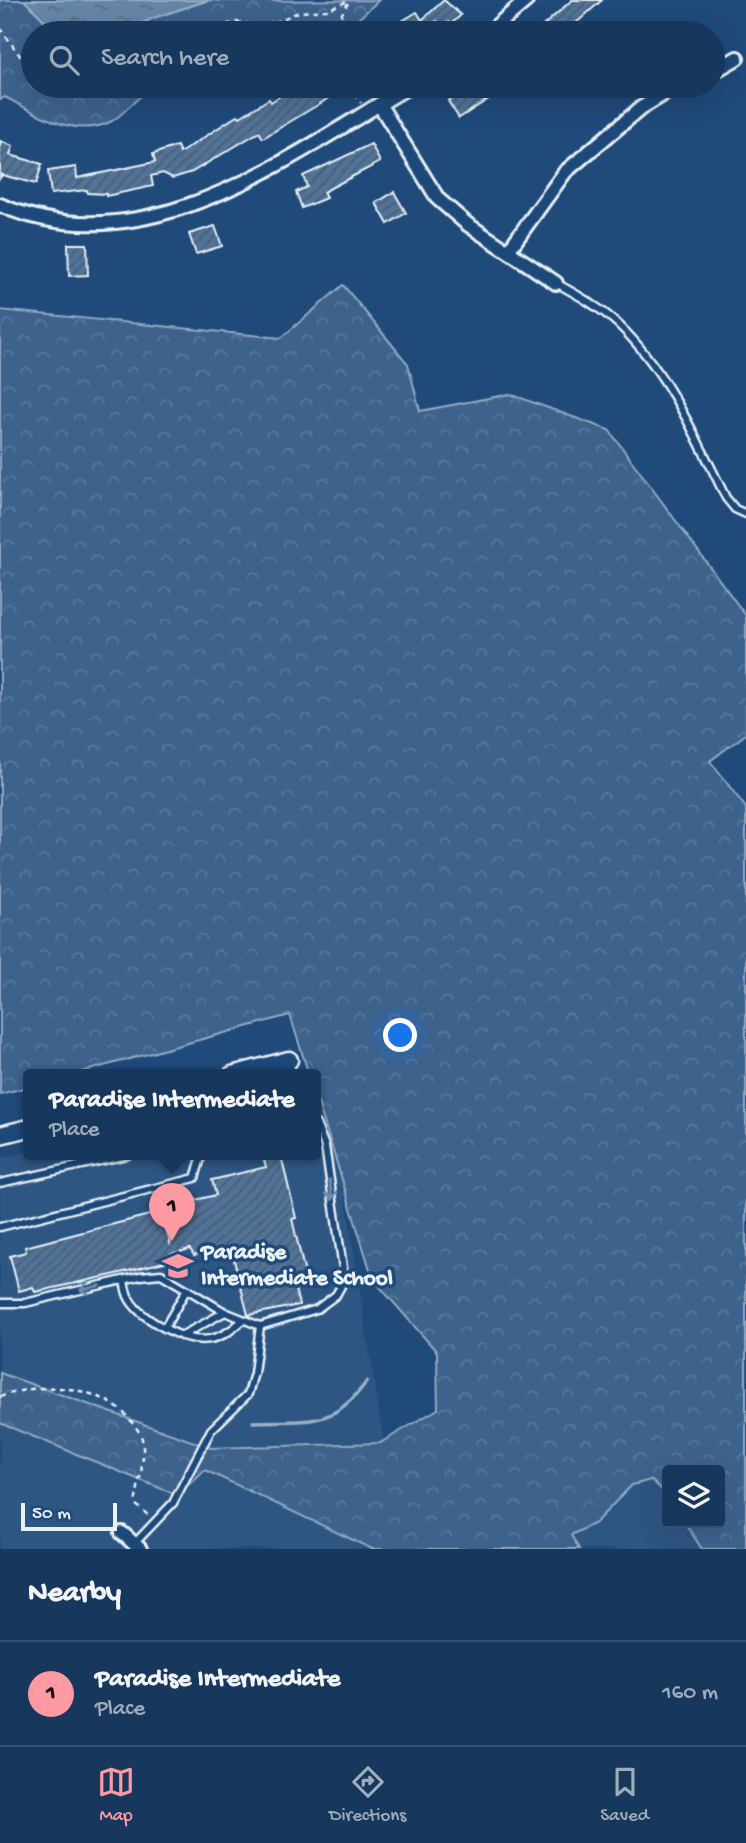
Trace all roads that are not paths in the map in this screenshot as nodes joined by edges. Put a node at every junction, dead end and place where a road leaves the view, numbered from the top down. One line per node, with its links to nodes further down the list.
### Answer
1 (527, 0): 2 (street)
2 (502, 21)
3 (737, 58): 4 (street)
4 (725, 65)
5 (389, 98): 7 (street)
6 (657, 98): 9 (street)
7 (379, 104): 8 (street); 9 (street)
8 (0, 205)
9 (508, 251): 10 (street)
10 (556, 283): 11 (lane)
11 (746, 514)
12 (23, 1129): 13 (street)
13 (0, 1135)
14 (321, 1137): 24 (lane, one-way to 24)
15 (106, 1160): 17 (lane)
16 (200, 1160): 18 (lane)
17 (0, 1184)
18 (0, 1227)
19 (124, 1280): 20 (lane); 21 (lane, one-way to 21); 25 (lane)
20 (187, 1289): 22 (lane); 25 (lane)
21 (0, 1303)
22 (225, 1312): 23 (lane); 26 (lane)
23 (243, 1321): 24 (lane); 26 (lane)
24 (260, 1326): 28 (lane)
25 (165, 1327): 26 (lane)
26 (180, 1336)
27 (122, 1533): 28 (street)
28 (137, 1547)

